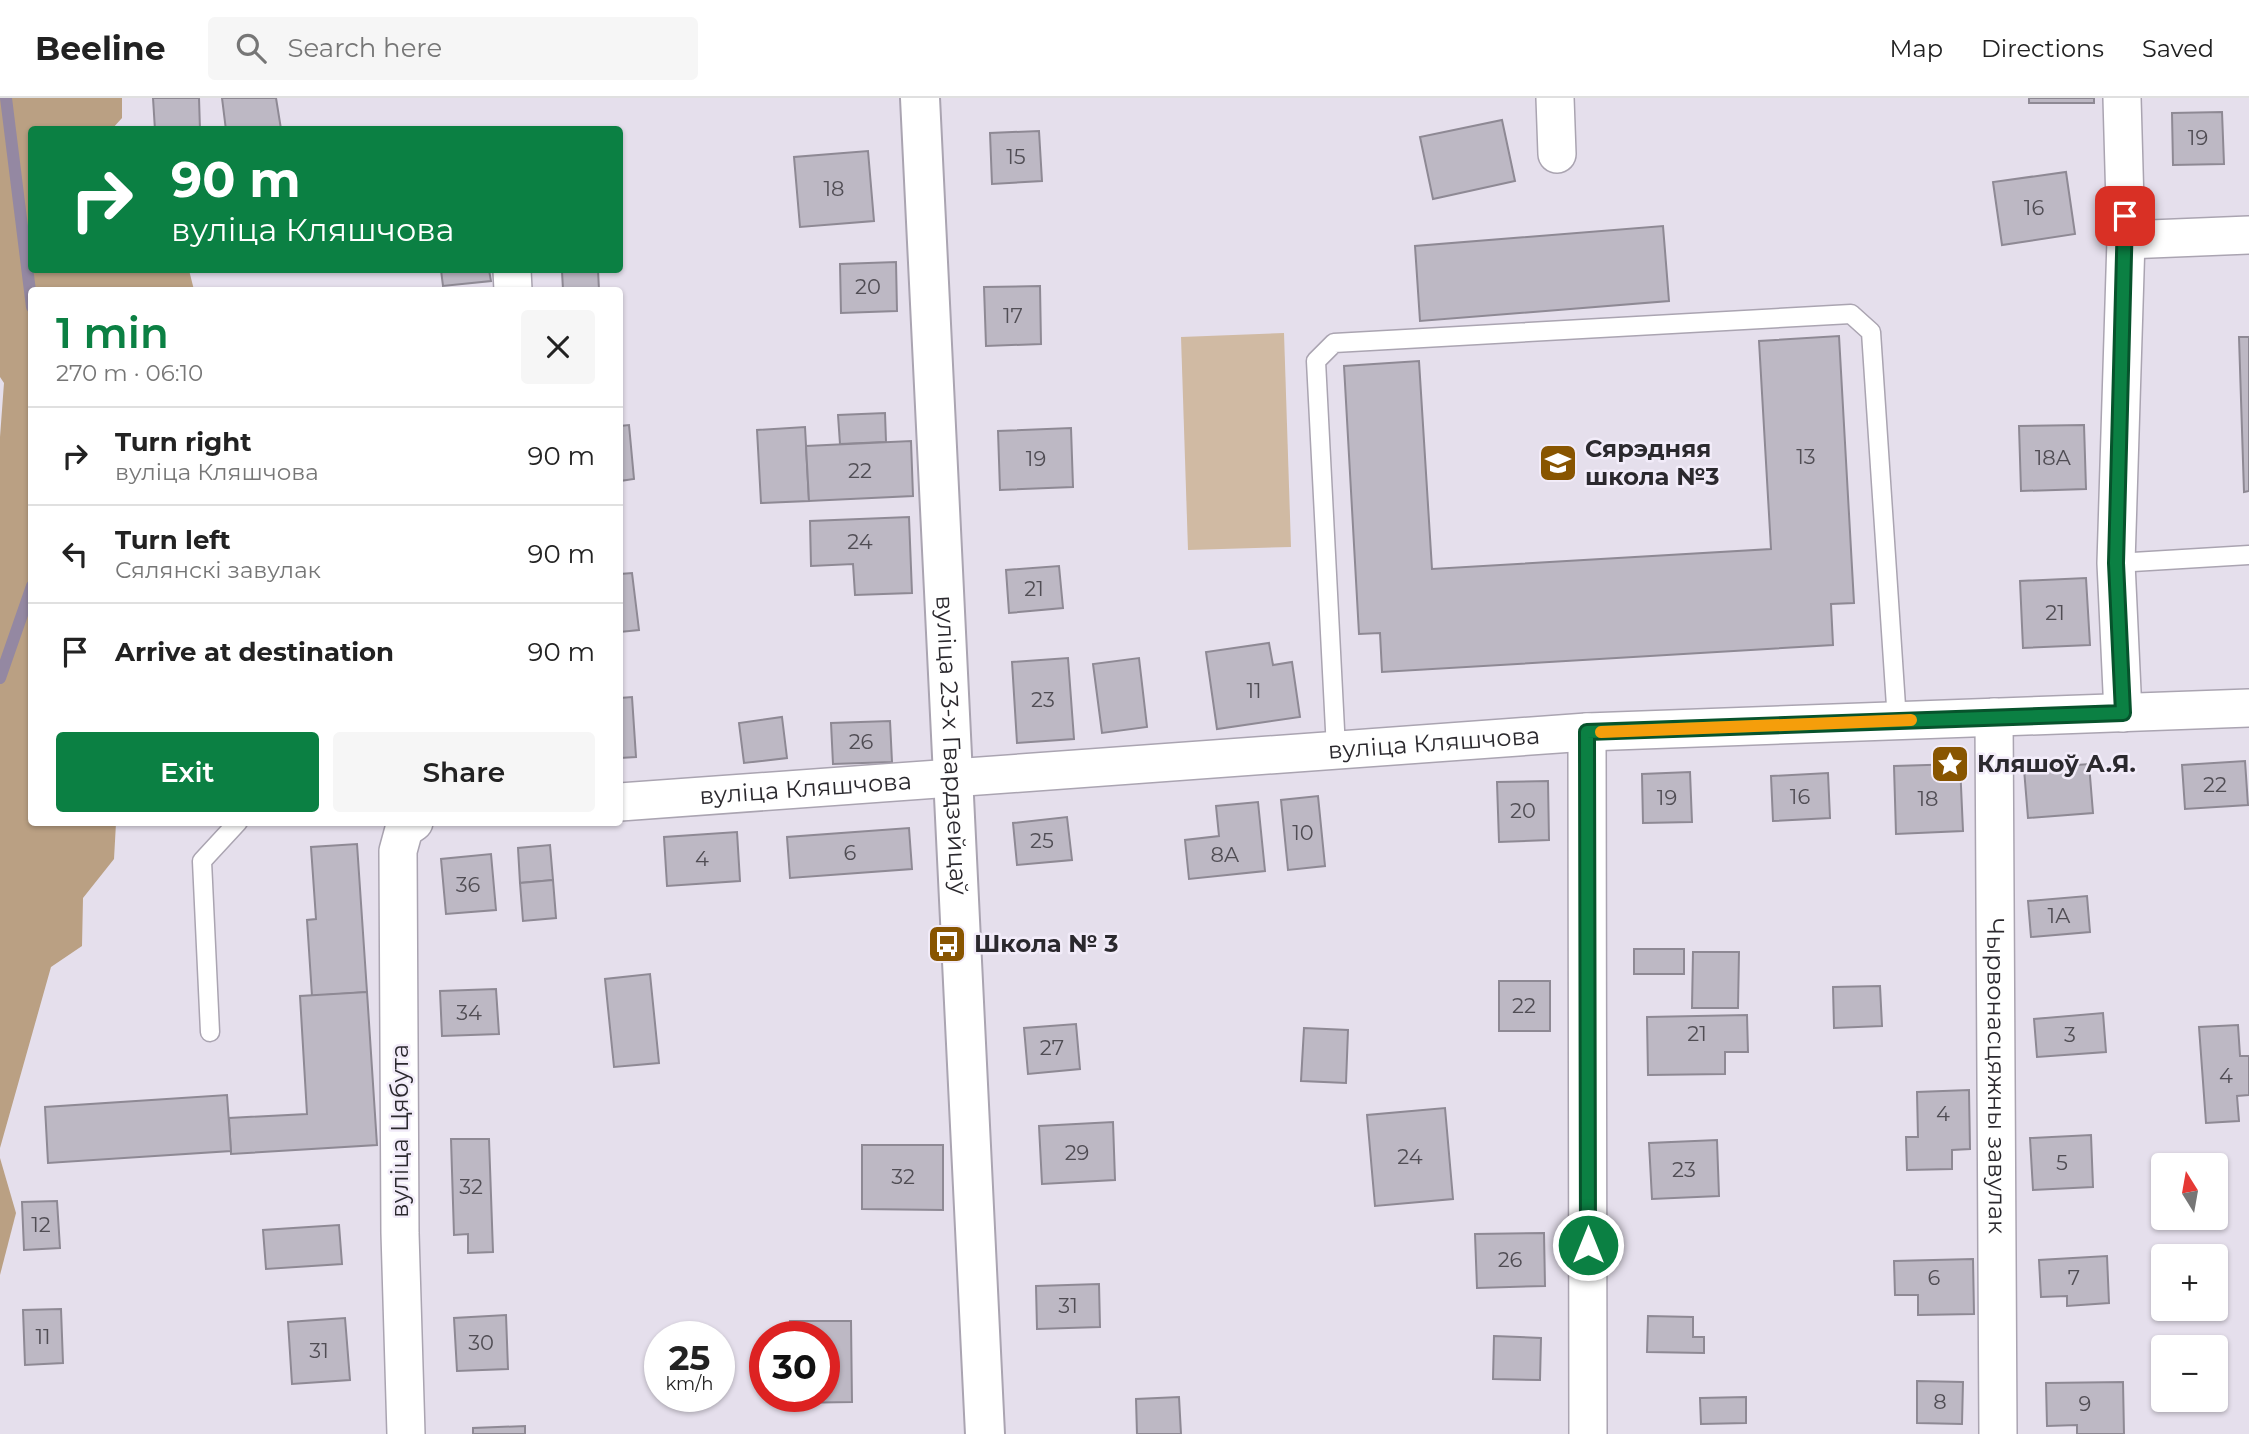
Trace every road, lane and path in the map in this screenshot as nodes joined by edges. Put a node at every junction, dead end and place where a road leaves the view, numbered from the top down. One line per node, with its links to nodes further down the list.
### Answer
1 (920, 98): 15 (street, вуліца 23-х Гвардзейцаў)
2 (1555, 98): 4 (street)
3 (2122, 98): 6 (street)
4 (1557, 154)
5 (2249, 235): 6 (street)
6 (2126, 240): 8 (street)
7 (2249, 555): 8 (lane)
8 (2116, 563): 10 (street)
9 (2249, 708): 10 (street, вуліца Кляшчова)
10 (2123, 713): 11 (street, вуліца Кляшчова)
11 (1994, 717): 12 (street, вуліца Кляшчова); 23 (street, Чырвонасцяжны завулак)
12 (1897, 721): 13 (street, вуліца Кляшчова); 14 (lane)
13 (1587, 732): 14 (street, вуліца Кляшчова); 22 (street)
14 (1336, 749): 15 (street, вуліца Кляшчова)
15 (953, 779): 16 (street, вуліца Кляшчова); 21 (street, вуліца 23-х Гвардзейцаў)
16 (623, 802)
17 (234, 826): 19 (lane)
18 (404, 826): 20 (street, вуліца Цябута)
19 (210, 1032)
20 (406, 1434)
21 (985, 1434)
22 (1588, 1434)
23 (1998, 1434)

